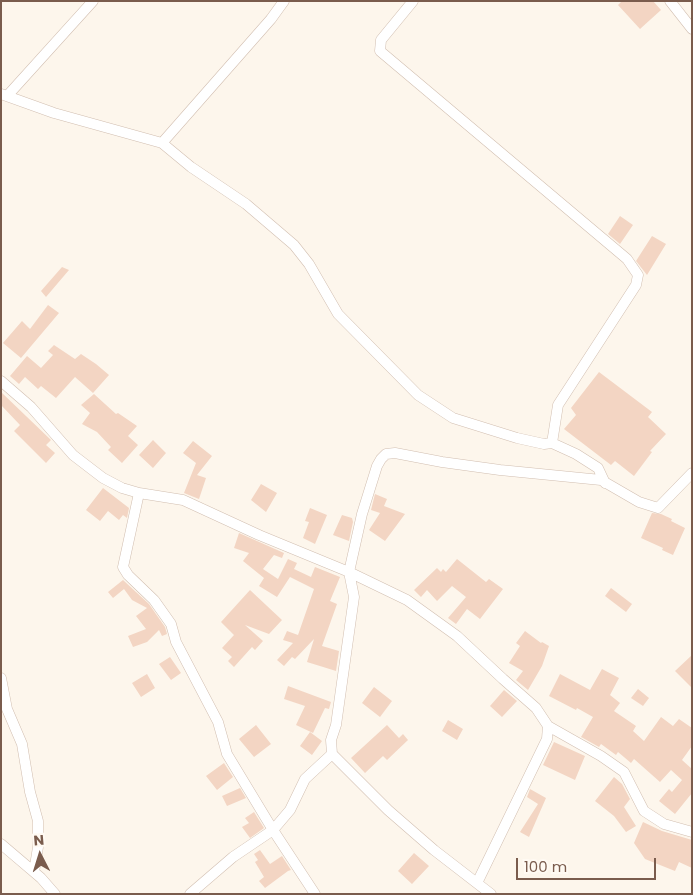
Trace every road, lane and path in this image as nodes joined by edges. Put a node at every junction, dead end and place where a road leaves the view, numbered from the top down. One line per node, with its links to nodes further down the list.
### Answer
1 (94, 1): 6 (street)
2 (284, 1): 7 (street)
3 (413, 1): 9 (street)
4 (670, 1): 5 (street)
5 (692, 29)
6 (4, 95): 7 (street)
7 (162, 143): 9 (street)
8 (1, 381): 12 (street)
9 (552, 443): 11 (street)
10 (692, 473): 11 (street)
11 (605, 483): 13 (street)
12 (139, 493): 13 (street); 17 (street)
13 (349, 572): 15 (street); 16 (street)
14 (1, 678): 20 (street)
15 (548, 726): 18 (street); 21 (street)
16 (332, 754): 17 (street); 21 (street)
17 (273, 830): 23 (street); 24 (street)
18 (692, 832)
19 (1, 844): 20 (street)
20 (34, 872): 22 (street)
21 (477, 883): 25 (street)
22 (55, 894)
23 (190, 894)
24 (315, 894)
25 (491, 894)

